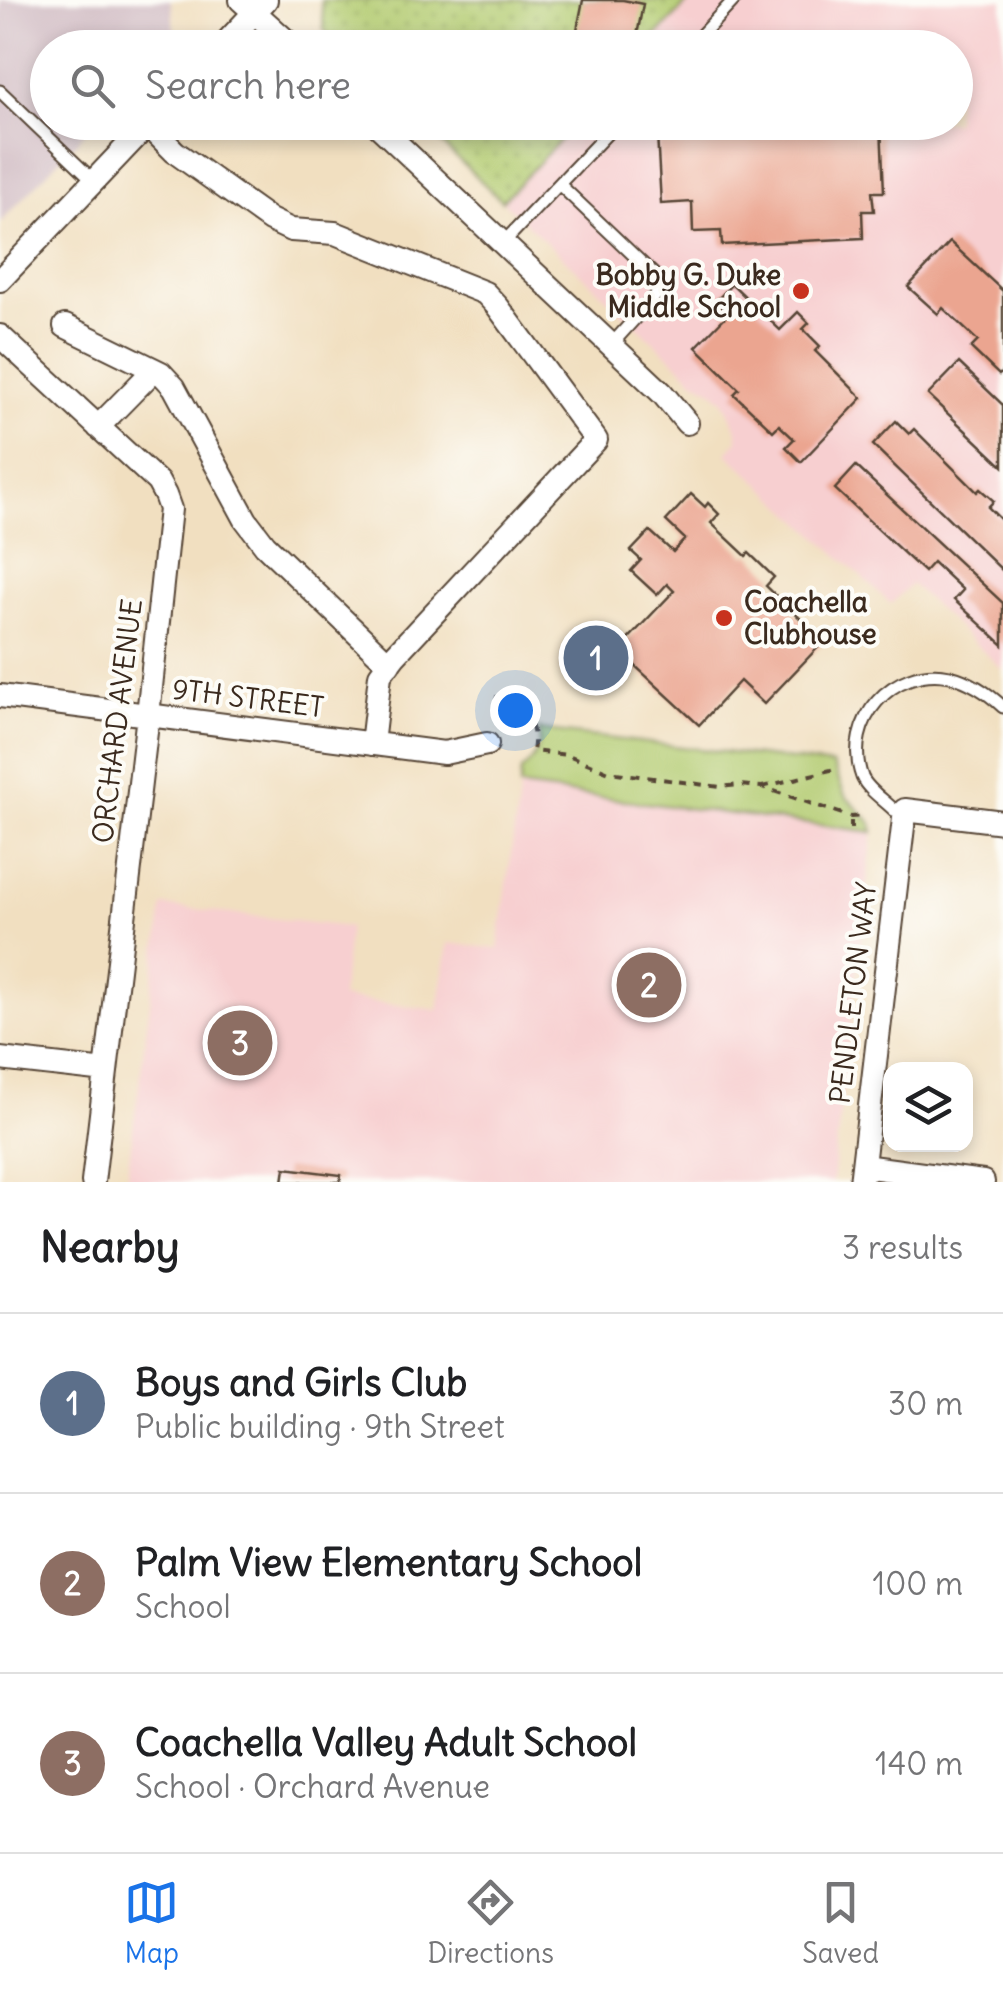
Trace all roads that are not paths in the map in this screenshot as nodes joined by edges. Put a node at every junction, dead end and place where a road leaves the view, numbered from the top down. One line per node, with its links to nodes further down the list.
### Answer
1 (734, 0): 5 (lane)
2 (254, 4): 3 (street); 4 (street)
3 (235, 30)
4 (278, 30)
5 (706, 30)
6 (0, 91): 7 (lane)
7 (30, 120)
8 (51, 140): 13 (lane)
9 (134, 140): 13 (street)
10 (164, 140): 23 (street)
11 (393, 140): 15 (street)
12 (602, 140): 14 (lane)
13 (94, 181): 16 (street)
14 (559, 184): 15 (lane); 19 (lane)
15 (503, 244): 19 (street)
16 (0, 280)
17 (64, 326): 20 (street)
18 (0, 336): 22 (street, ORCHARD AVENUE)
19 (611, 345): 21 (street)
20 (154, 370): 22 (street); 23 (street)
21 (687, 423)
22 (98, 427): 26 (street, ORCHARD AVENUE)
23 (389, 664): 27 (street)
24 (0, 696): 26 (street, 9TH STREET)
25 (1003, 707): 29 (lane)
26 (148, 715): 27 (street, 9TH STREET); 32 (street, ORCHARD AVENUE)
27 (372, 744): 28 (street, 9TH STREET)
28 (487, 744)
29 (905, 810): 30 (street); 33 (street, PENDLETON WAY)
30 (1003, 822)
31 (0, 1059): 32 (street)
32 (106, 1071): 34 (street, ORCHARD AVENUE)
33 (862, 1174): 35 (street)
34 (93, 1182)
35 (983, 1182)

